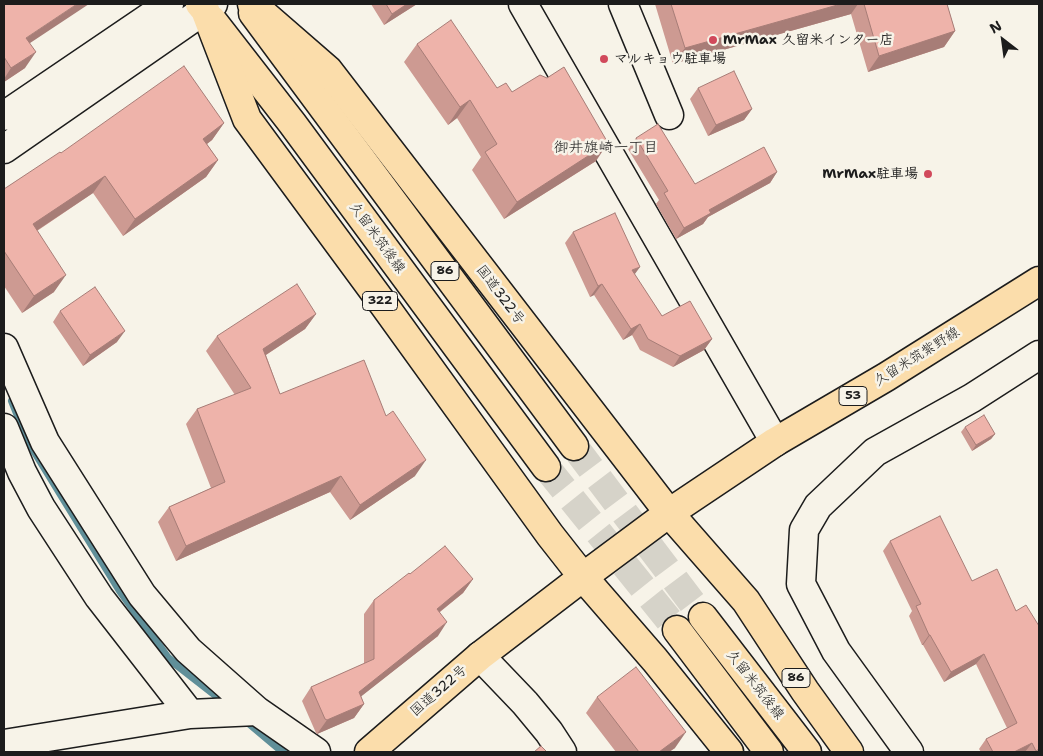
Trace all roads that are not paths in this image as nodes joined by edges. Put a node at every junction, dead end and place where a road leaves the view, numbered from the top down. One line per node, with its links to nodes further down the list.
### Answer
1 (169, 4): 8 (street)
2 (246, 4): 15 (main road, 86)
3 (252, 4): 17 (main road, 国道322号)
4 (523, 4): 14 (street)
5 (623, 4): 7 (street)
6 (206, 6): 9 (street); 16 (main road, 久留米筑後線 / 86); 18 (main road, 322)
7 (669, 115)
8 (4, 116)
9 (4, 149)
10 (1039, 281): 14 (main road, 久留米筑紫野線 / 53)
11 (4, 348): 22 (street)
12 (1039, 355): 32 (street)
13 (4, 428): 23 (street)
14 (775, 442): 17 (main road, 久留米筑紫野線 / 53)
15 (574, 446)
16 (546, 467)
17 (669, 514): 18 (main road, 国道322号); 31 (main road, 86)
18 (583, 577): 21 (main road, 国道322号); 28 (main road)
19 (703, 617): 30 (main road, 久留米筑後線 / 86)
20 (677, 630): 29 (main road, 久留米筑後線)
21 (480, 656): 26 (main road, 国道322号); 27 (street)
22 (257, 711): 23 (street); 25 (street)
23 (190, 714): 24 (street)
24 (4, 744)
25 (316, 752)
26 (369, 752)
27 (562, 752)
28 (729, 752)
29 (769, 752)
30 (807, 752)
31 (849, 752)
32 (909, 752)

